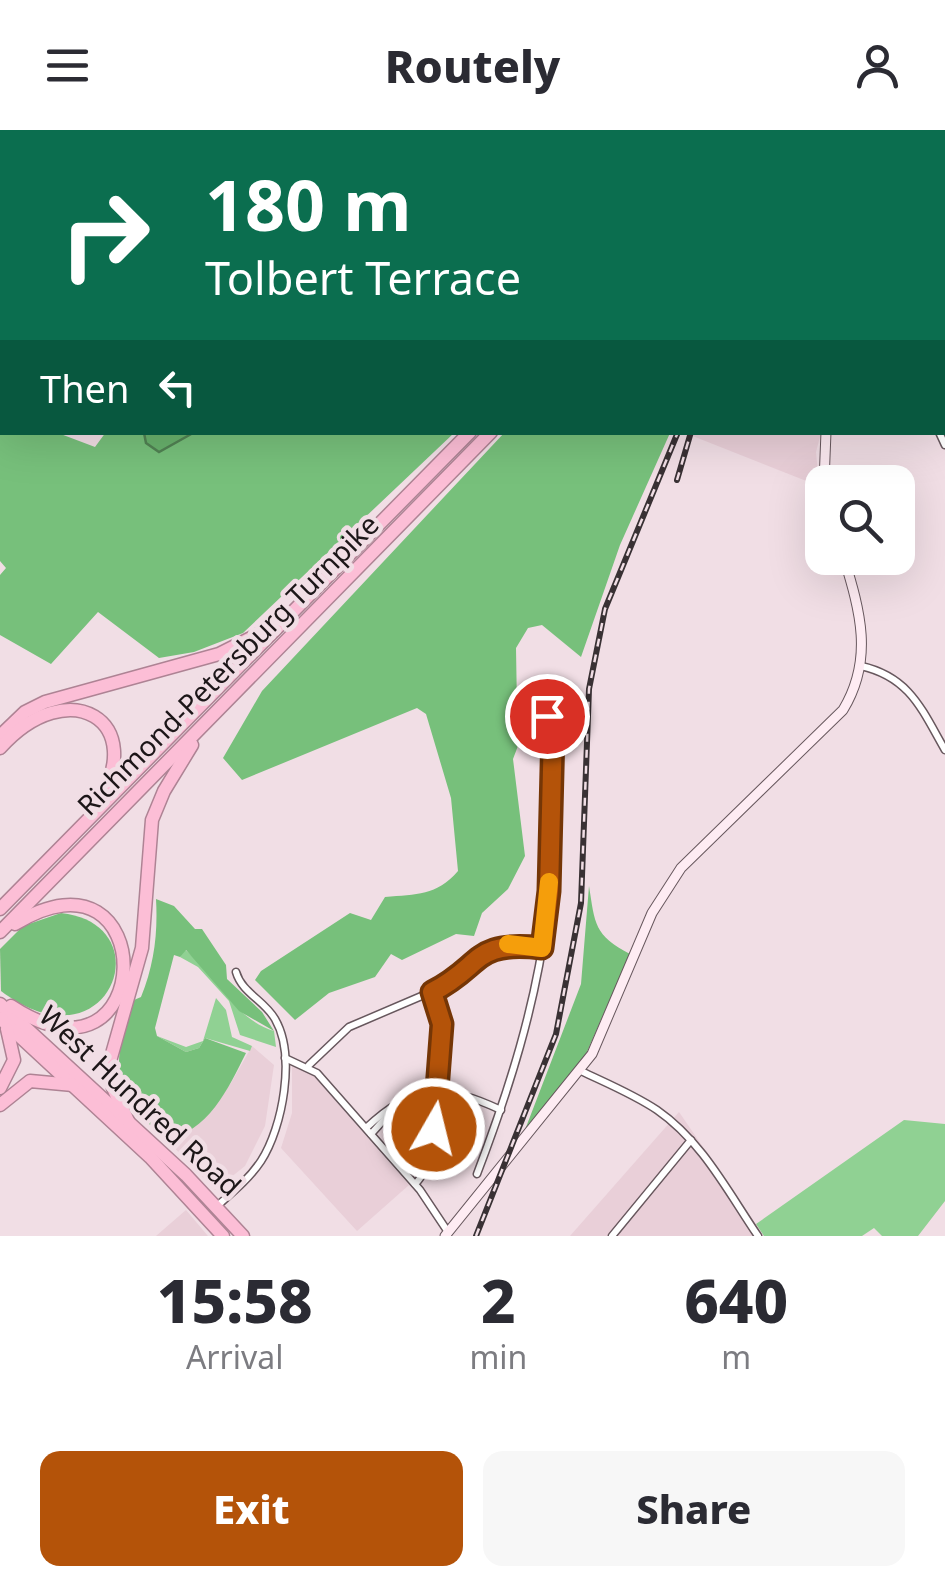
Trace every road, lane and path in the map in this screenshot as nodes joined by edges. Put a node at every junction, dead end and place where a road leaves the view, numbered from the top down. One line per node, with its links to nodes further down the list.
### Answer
1 (467, 435): 6 (highway, Richmond-Petersburg Turnpike)
2 (488, 435): 9 (highway, Richmond-Petersburg Turnpike)
3 (826, 435): 4 (street)
4 (825, 465)
5 (849, 575): 7 (street)
6 (291, 614): 10 (highway); 13 (highway, Richmond-Petersburg Turnpike)
7 (860, 666): 12 (street); 23 (street)
8 (547, 716): 16 (street)
9 (198, 730): 15 (highway, Richmond-Petersburg Turnpike); 29 (highway)
10 (0, 736)
11 (0, 748): 13 (highway)
12 (945, 750)
13 (84, 824): 14 (highway, Richmond-Petersburg Turnpike)
14 (0, 908)
15 (0, 933): 19 (highway)
16 (542, 948): 18 (street); 28 (street)
17 (236, 972): 21 (street)
18 (432, 992): 22 (street); 26 (street)
19 (0, 1001): 29 (highway, West Hundred Road)
20 (2, 1020): 24 (highway, West Hundred Road); 25 (highway)
21 (284, 1058): 22 (street); 35 (street)
22 (309, 1066): 30 (street)
23 (581, 1071): 31 (street); 38 (street)
24 (74, 1085): 27 (highway); 34 (highway, West Hundred Road)
25 (0, 1088)
26 (440, 1091): 28 (street); 30 (street); 33 (street)
27 (0, 1105)
28 (502, 1110): 32 (street)
29 (129, 1123): 35 (highway, West Hundred Road)
30 (368, 1131): 33 (street)
31 (691, 1140): 41 (street); 42 (street)
32 (478, 1174)
33 (415, 1184): 38 (street)
34 (194, 1202): 35 (highway); 36 (highway, West Hundred Road)
35 (218, 1206): 37 (highway, West Hundred Road)
36 (208, 1218): 37 (highway); 39 (highway, West Hundred Road)
37 (231, 1222): 40 (highway, West Hundred Road)
38 (446, 1234)
39 (223, 1236)
40 (243, 1236)
41 (612, 1236)
42 (758, 1236)

